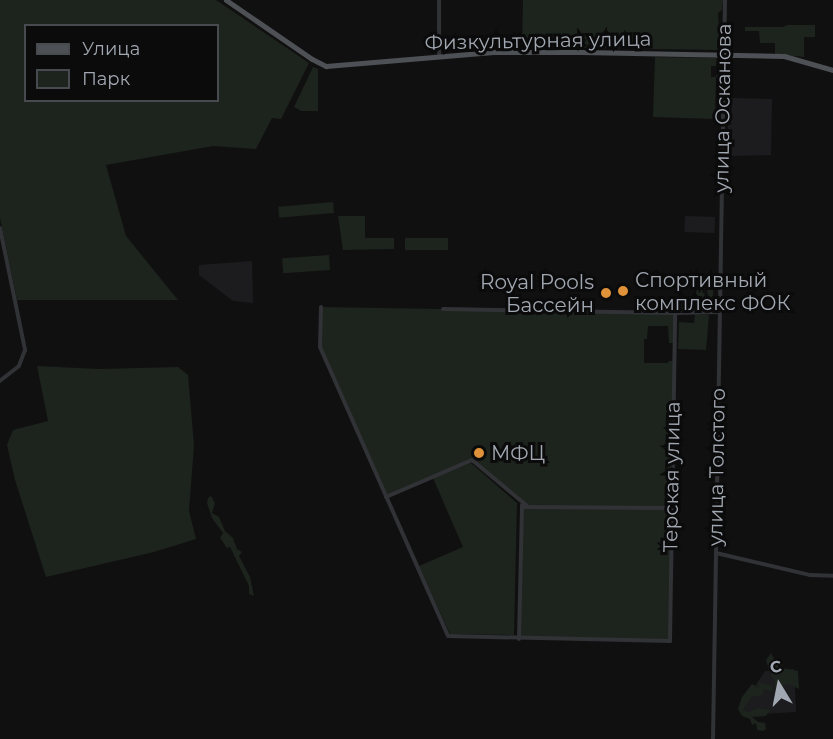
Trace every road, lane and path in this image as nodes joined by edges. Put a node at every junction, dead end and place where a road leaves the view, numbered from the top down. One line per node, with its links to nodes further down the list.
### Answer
1 (226, 0): 5 (main road, Физкультурная улица)
2 (439, 0): 5 (street)
3 (725, 0): 4 (street, улица Осканова)
4 (724, 54): 5 (main road, Физкультурная улица); 6 (main road, Физкультурная улица); 7 (street, улица Осканова)
5 (439, 56)
6 (833, 70)
7 (721, 215): 11 (street, улица Толстого)
8 (0, 228): 13 (street)
9 (321, 308): 14 (street)
10 (442, 309): 12 (street)
11 (719, 312): 12 (street); 17 (street, улица Толстого)
12 (675, 313): 16 (street, Терская улица)
13 (0, 381)
14 (387, 497): 15 (street); 19 (street)
15 (523, 504): 16 (street); 19 (street)
16 (672, 508): 19 (street, Терская улица)
17 (716, 553): 18 (street); 20 (street, улица Толстого)
18 (833, 576)
19 (519, 639)
20 (714, 719)

